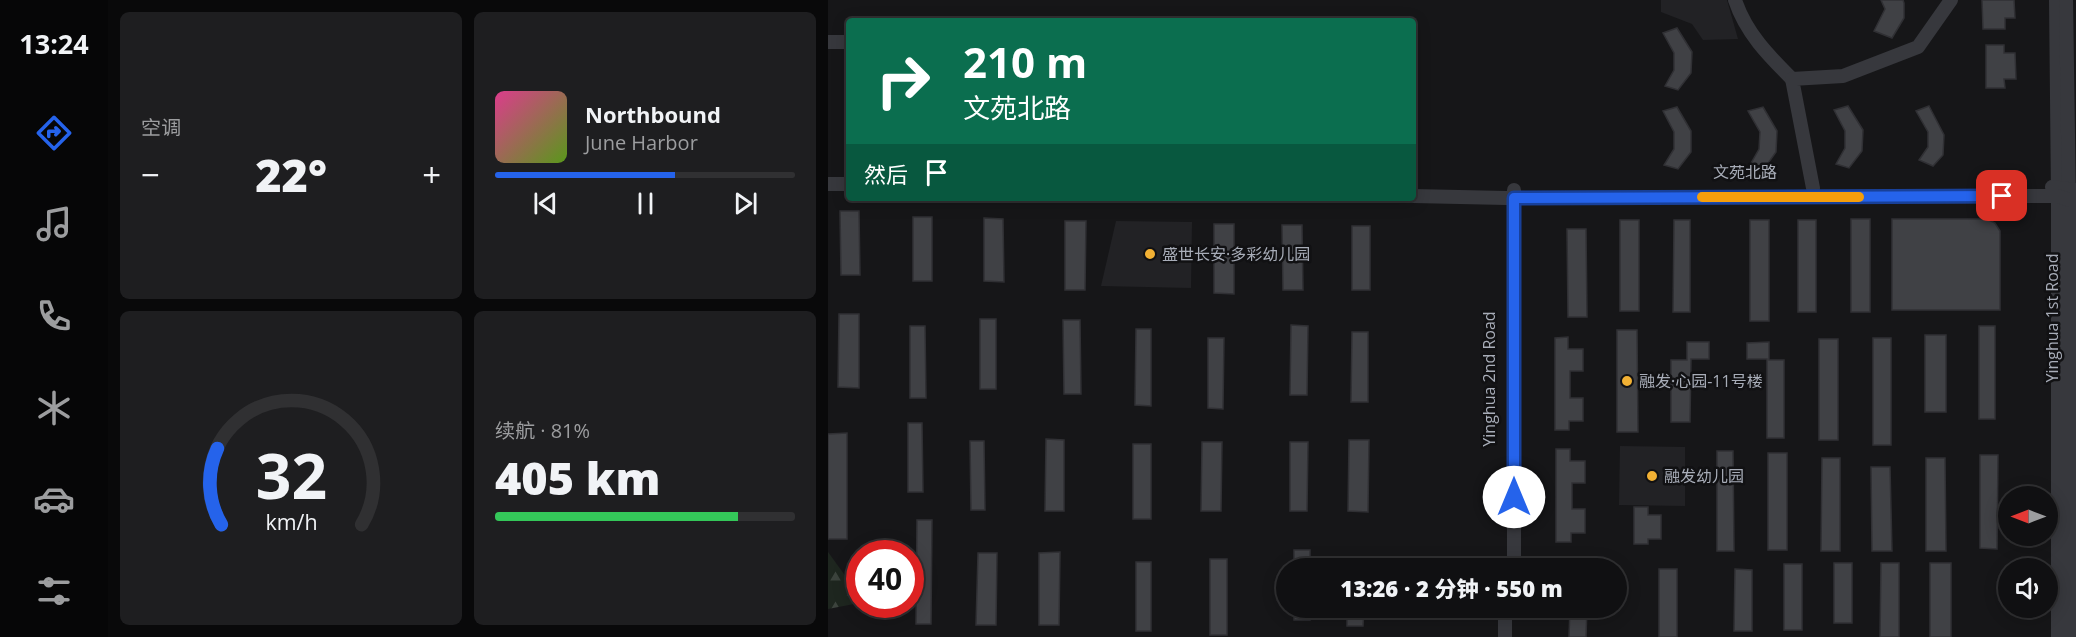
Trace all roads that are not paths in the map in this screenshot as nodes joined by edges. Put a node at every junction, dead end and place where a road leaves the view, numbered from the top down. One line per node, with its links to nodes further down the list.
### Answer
1 (1735, 0): 7 (street)
2 (1951, 0): 7 (street)
3 (2056, 0): 15 (street, Yinghua 1st Road)
4 (2066, 0): 15 (street, Yinghua 1st Road)
5 (828, 42): 6 (street)
6 (846, 42)
7 (1792, 79): 12 (street)
8 (828, 177): 9 (street)
9 (846, 177)
10 (828, 184): 11 (street)
11 (846, 184)
12 (1813, 188): 14 (street, 文苑北路); 15 (street, 文苑北路)
13 (1416, 189): 14 (street, 文苑北路)
14 (1510, 194): 15 (street, 文苑北路); 16 (street, 文苑北路); 17 (street, Yinghua 2nd Road); 18 (street, Yinghua 2nd Road)
15 (2068, 194): 21 (street, Yinghua 1st Road)
16 (1416, 196)
17 (1505, 558)
18 (1514, 558)
19 (1505, 618): 22 (street)
20 (1514, 618): 23 (street)
21 (2066, 632)
22 (1504, 637)
23 (1514, 637)

